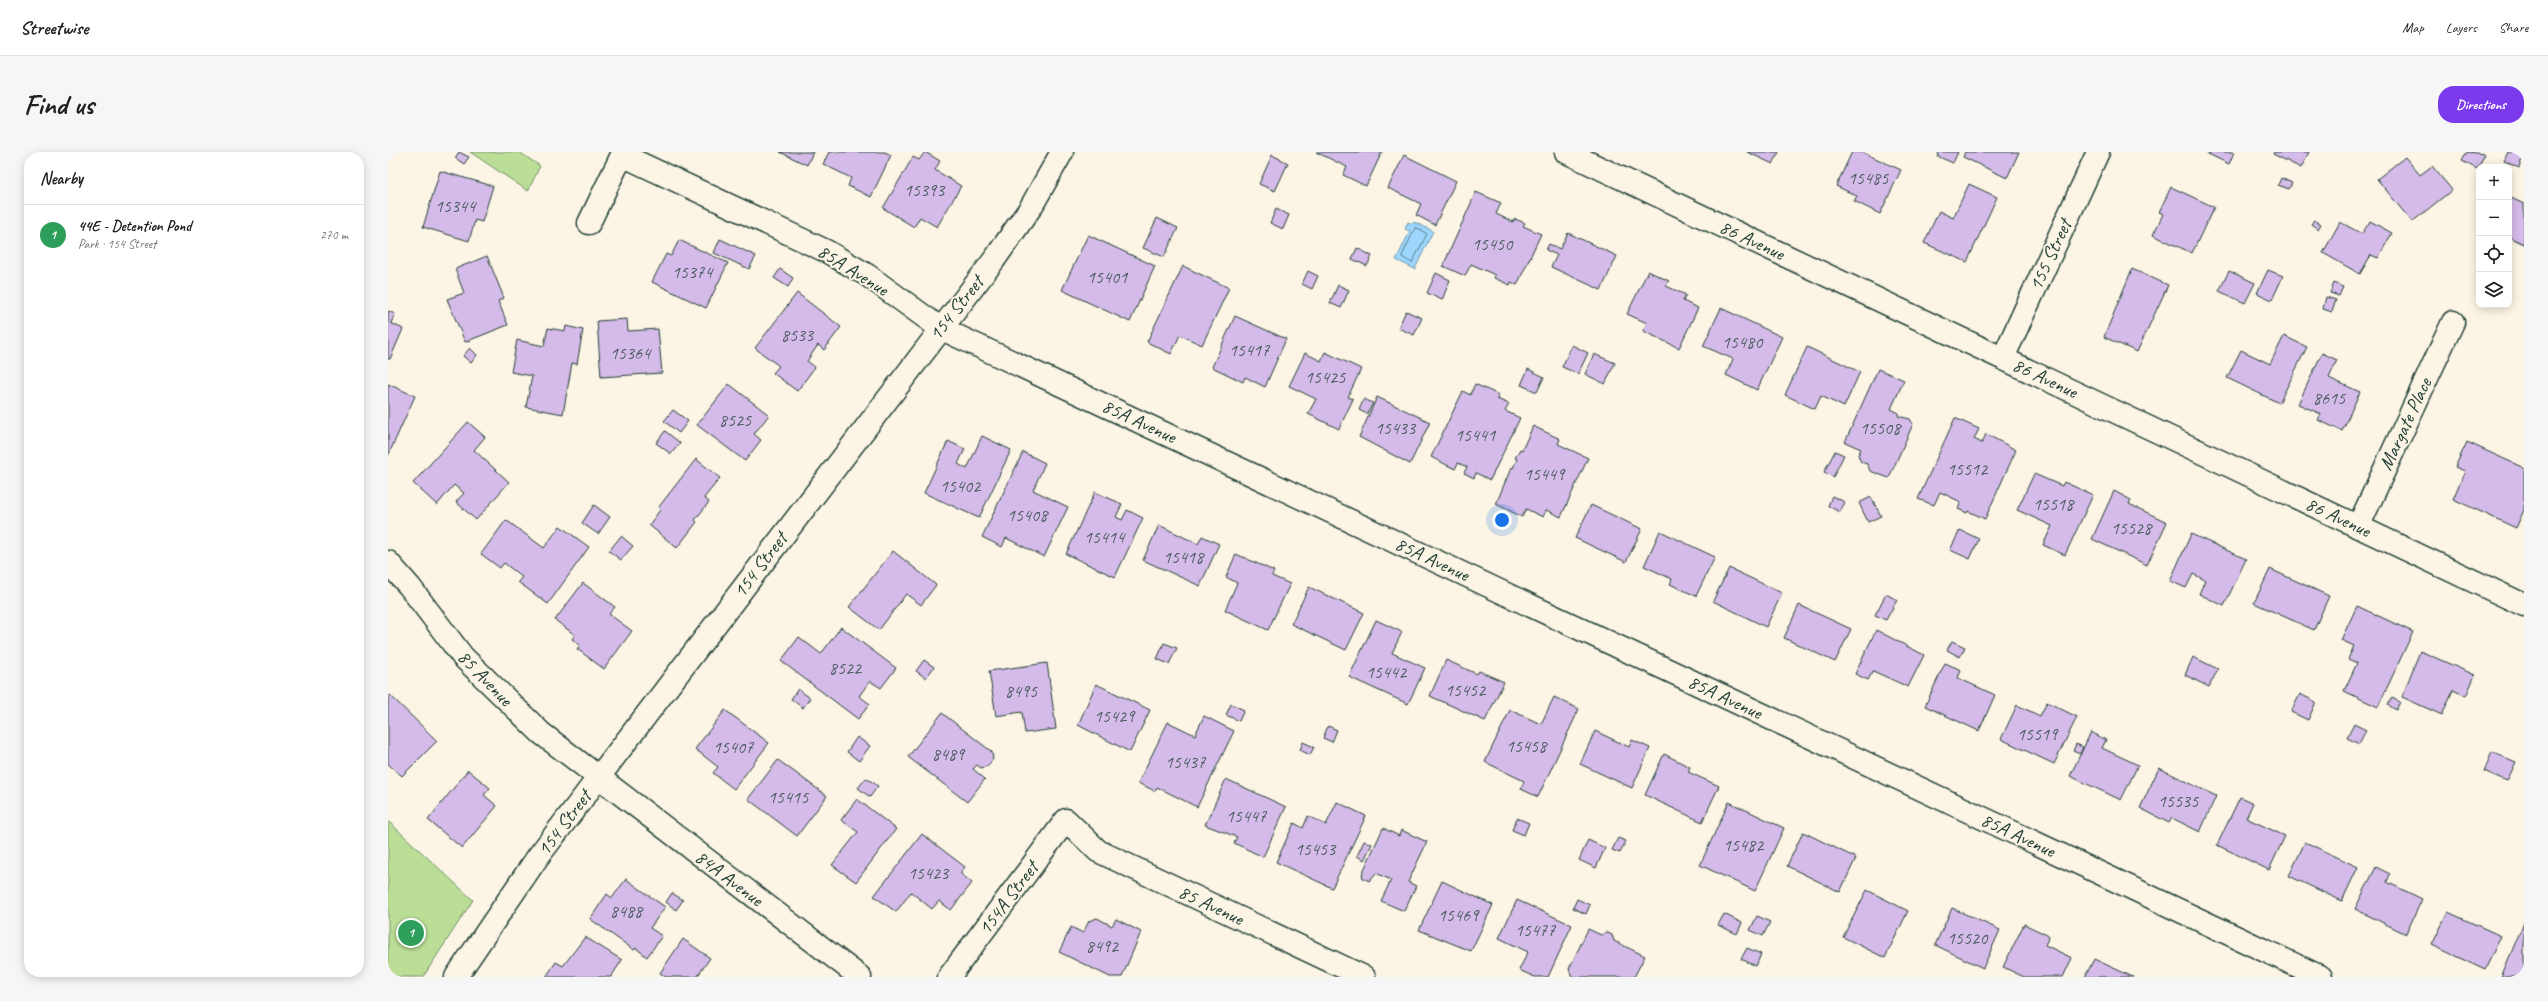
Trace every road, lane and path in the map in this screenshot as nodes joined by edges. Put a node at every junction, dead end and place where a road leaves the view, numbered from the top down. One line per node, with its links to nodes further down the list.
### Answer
1 (1062, 152): 6 (street, 154 Street)
2 (1566, 152): 7 (street, 86 Avenue)
3 (2098, 152): 7 (street, 155 Street)
4 (589, 223): 6 (street, 85A Avenue)
5 (2453, 322): 8 (street, Margate Place)
6 (940, 328): 11 (street, 154 Street); 17 (street, 85A Avenue)
7 (2003, 358): 8 (street, 86 Avenue)
8 (2358, 527): 10 (street, 86 Avenue)
9 (388, 562): 11 (street, 85 Avenue)
10 (2524, 605)
11 (598, 778): 13 (street, 154 Street); 14 (street, 84A Avenue)
12 (1066, 820): 15 (street, 154A Street); 16 (street, 85 Avenue)
13 (456, 977)
14 (860, 977)
15 (949, 977)
16 (1364, 977)
17 (2321, 977)

